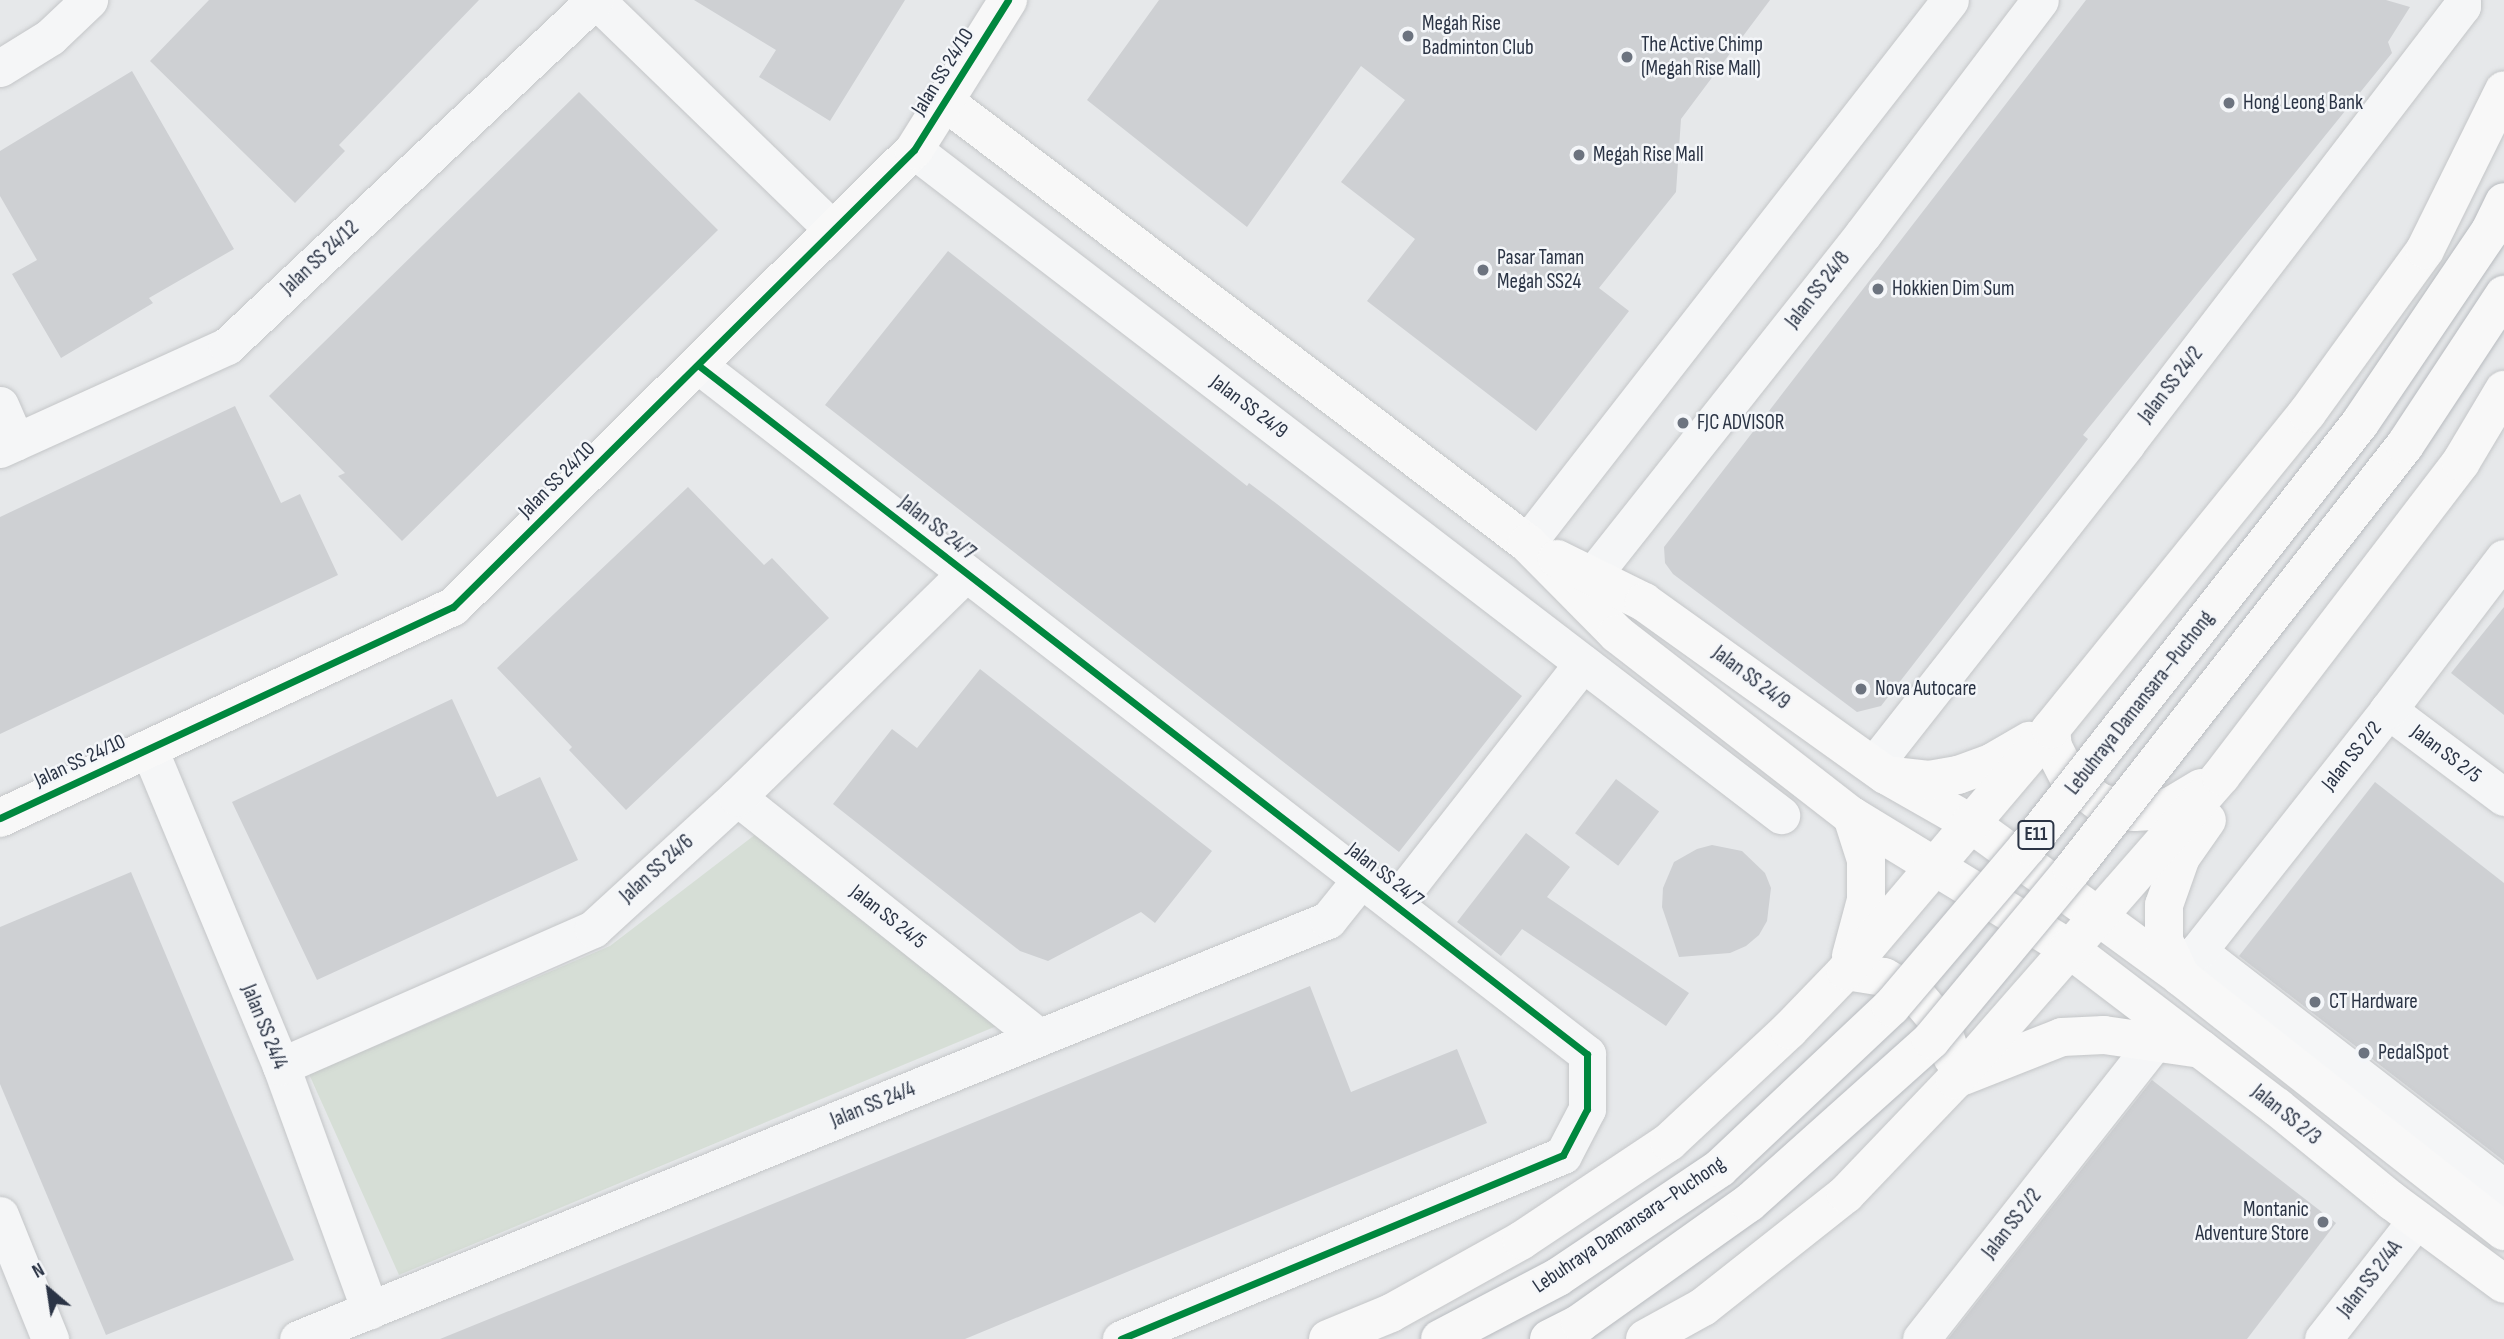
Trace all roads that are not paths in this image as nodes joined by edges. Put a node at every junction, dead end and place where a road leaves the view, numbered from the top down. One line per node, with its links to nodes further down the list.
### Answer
1 (89, 0): 7 (street)
2 (596, 0): 12 (street); 17 (street, Jalan SS 24/12)
3 (1009, 0): 9 (main road, Jalan SS 24/10)
4 (1950, 0): 18 (street)
5 (2040, 0): 21 (street, Jalan SS 24/8)
6 (2462, 0): 26 (street, Jalan SS 24/2)
7 (0, 68)
8 (2504, 90): 24 (main road)
9 (944, 101): 10 (main road, Jalan SS 24/10); 18 (main road, Jalan SS 24/9)
10 (914, 150): 12 (main road, Jalan SS 24/10); 22 (street, Jalan SS 24/9)
11 (2504, 202): 56 (main road, Lebuhraya Damansara–Puchong / E11, bridge)
12 (833, 230): 14 (main road, Jalan SS 24/10)
13 (2504, 296): 57 (main road, E11, bridge)
14 (698, 365): 20 (street, Jalan SS 24/7); 25 (main road, Jalan SS 24/10)
15 (2504, 390): 27 (main road)
16 (0, 405): 17 (street)
17 (8, 445)
18 (1527, 543): 21 (main road, Jalan SS 24/9); 31 (main road, Jalan SS 24/9)
19 (2504, 558): 23 (street, Jalan SS 2/2)
20 (966, 573): 28 (street, Jalan SS 24/6); 35 (street, Jalan SS 24/7)
21 (1592, 576): 26 (main road, Jalan SS 24/9)
22 (1584, 663): 30 (street, Jalan SS 24/9); 36 (street)
23 (2388, 710): 29 (street, Jalan SS 2/5); 39 (street, Jalan SS 2/2)
24 (2051, 729): 26 (main road); 27 (main road); 33 (main road)
25 (149, 748): 32 (main road, Jalan SS 24/10); 44 (street, Jalan SS 24/4)
26 (1880, 771): 33 (main road, Jalan SS 24/9)
27 (2221, 776): 37 (main road); 39 (main road)
28 (737, 797): 41 (street, Jalan SS 24/5); 44 (street, Jalan SS 24/6)
29 (2504, 797)
30 (1781, 815)
31 (1852, 816): 34 (main road, Jalan SS 24/9); 40 (main road)
32 (0, 818)
33 (1970, 823): 34 (main road); 37 (main road, Jalan SS 24/9)
34 (1932, 866): 38 (main road, Jalan SS 24/9); 40 (main road)
35 (1361, 879): 36 (street, Jalan SS 24/7); 41 (street, Jalan SS 24/4)
36 (1394, 904): 54 (street, Jalan SS 24/7)
37 (2097, 914): 38 (main road); 39 (main road, Jalan SS 2/3)
38 (2067, 948): 43 (main road, Jalan SS 2/3); 45 (main road)
39 (2189, 964): 46 (street); 49 (main road, Jalan SS 2/3)
40 (1846, 971): 45 (main road); 55 (main road)
41 (1040, 1037): 51 (street, Jalan SS 24/4)
42 (2155, 1042): 43 (main road); 45 (main road); 59 (street, Jalan SS 2/2)
43 (2201, 1049): 48 (main road, Jalan SS 2/3)
44 (281, 1066): 51 (street, Jalan SS 24/4)
45 (1955, 1080): 58 (main road)
46 (2504, 1188)
47 (0, 1215): 52 (street)
48 (2417, 1219): 50 (main road, Jalan SS 2/3); 60 (street, Jalan SS 2/4A)
49 (2504, 1231)
50 (2504, 1284)
51 (370, 1310): 53 (street, Jalan SS 24/4)
52 (50, 1339)
53 (298, 1339)
54 (1121, 1339)
55 (1328, 1339)
56 (1440, 1339)
57 (1549, 1339)
58 (1645, 1339)
59 (1921, 1339)
60 (2323, 1339)

